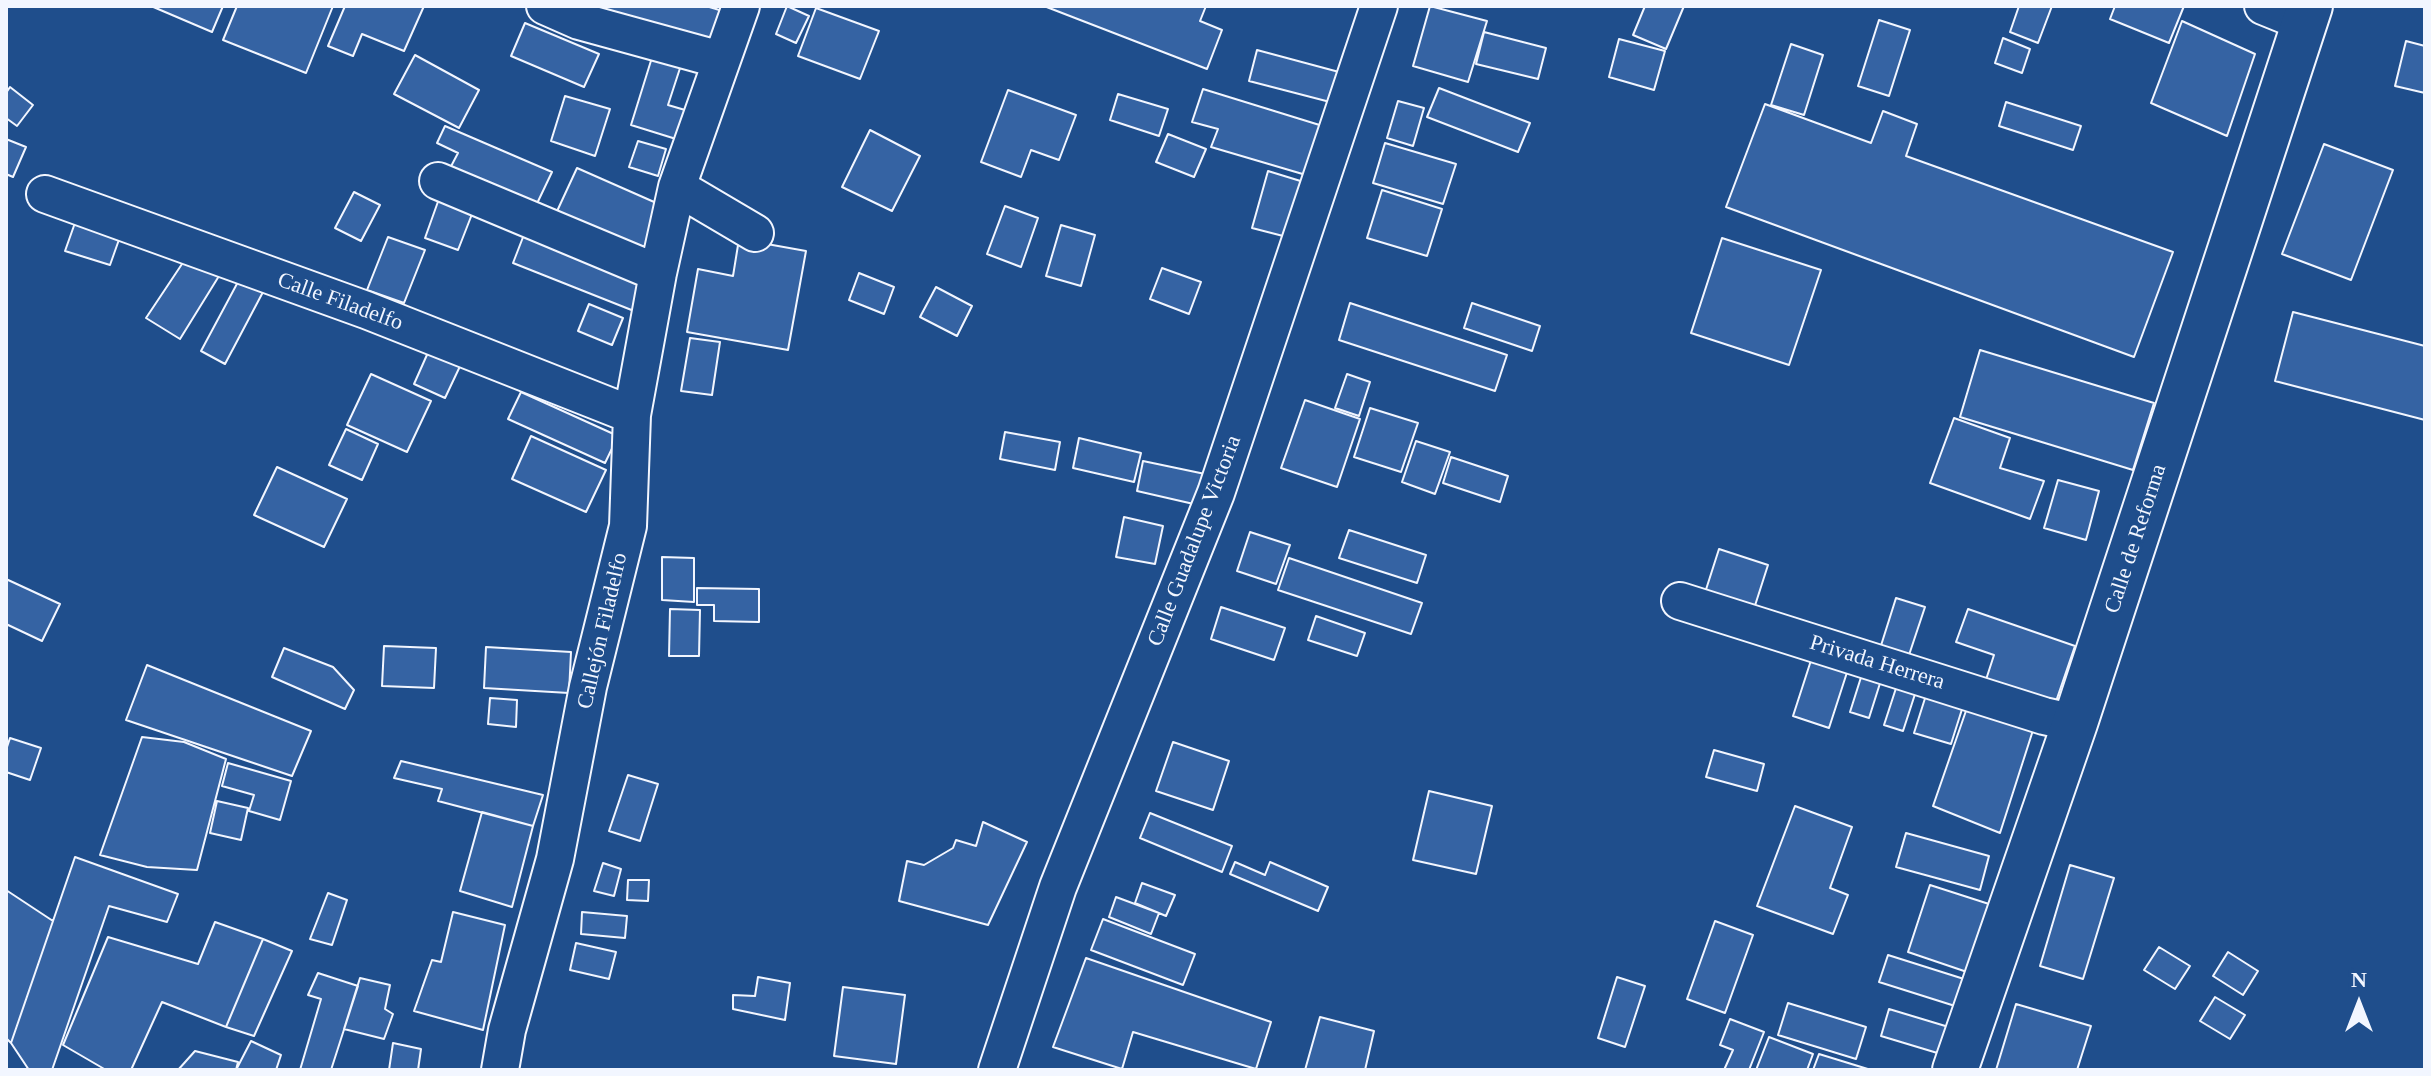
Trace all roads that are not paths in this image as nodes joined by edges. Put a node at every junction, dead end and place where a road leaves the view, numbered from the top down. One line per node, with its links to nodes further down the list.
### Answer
1 (545, 6): 6 (street)
2 (741, 6): 6 (street, Callejón Filadelfo)
3 (1379, 6): 16 (street, Calle Guadalupe Victoria)
4 (2263, 6): 5 (street)
5 (2307, 15): 14 (main road, Calle de Reforma)
6 (721, 60): 8 (street, Callejón Filadelfo)
7 (438, 181): 11 (street)
8 (677, 187): 10 (street); 11 (street, Callejón Filadelfo)
9 (45, 194): 12 (street, Calle Filadelfo)
10 (755, 233)
11 (658, 273): 12 (street, Callejón Filadelfo)
12 (632, 415): 15 (street, Callejón Filadelfo)
13 (1680, 601): 14 (street, Privada Herrera)
14 (2075, 723): 17 (main road, Calle de Reforma)
15 (500, 1070)
16 (997, 1070)
17 (1955, 1070)

